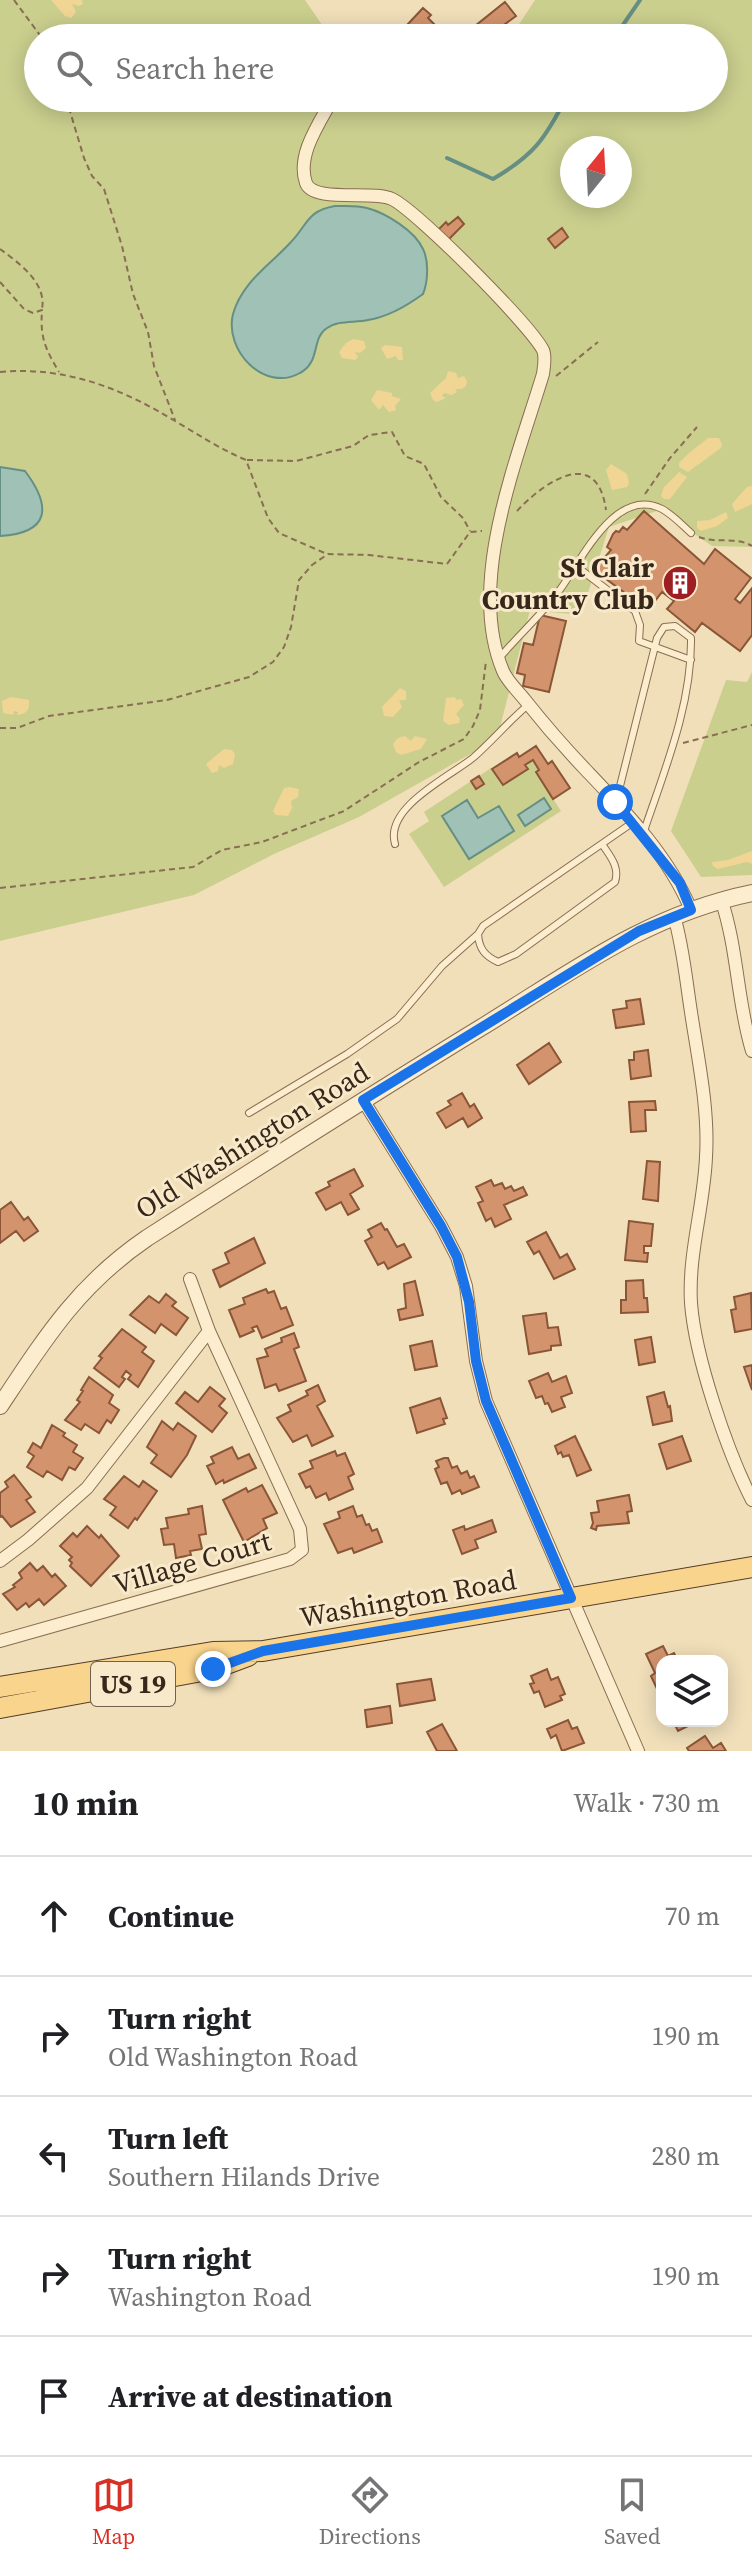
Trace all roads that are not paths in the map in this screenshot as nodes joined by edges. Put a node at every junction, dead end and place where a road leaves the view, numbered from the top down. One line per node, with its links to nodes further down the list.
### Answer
1 (326, 112): 5 (street)
2 (691, 533): 3 (lane)
3 (576, 566): 4 (lane); 5 (lane)
4 (654, 648): 6 (lane); 6 (lane); 8 (lane)
5 (497, 652): 7 (street)
6 (691, 660): 10 (lane)
7 (528, 705): 8 (street); 11 (lane)
8 (615, 802): 9 (street)
9 (632, 823): 10 (street); 12 (lane)
10 (643, 834): 15 (street)
11 (395, 844)
12 (602, 844): 17 (lane); 17 (lane)
13 (752, 893): 14 (street, Old Washington Road)
14 (721, 899): 15 (street, Old Washington Road); 18 (street)
15 (691, 910): 16 (street, Old Washington Road)
16 (674, 916): 19 (street, Old Washington Road); 24 (street)
17 (478, 934): 20 (lane)
18 (752, 1051)
19 (363, 1100): 23 (street, Old Washington Road); 27 (street)
20 (249, 1113)
21 (190, 1279): 22 (street, Village Court)
22 (209, 1331): 25 (street); 28 (street, Village Court)
23 (0, 1406)
24 (752, 1500)
25 (0, 1561)
26 (752, 1567): 27 (main road, Washington Road / US 19)
27 (571, 1598): 29 (main road, Washington Road / US 19); 32 (street)
28 (0, 1641)
29 (263, 1651): 30 (main road, Washington Road / US 19); 31 (main road, Washington Road / US 19)
30 (0, 1687)
31 (0, 1708)
32 (638, 1751)

